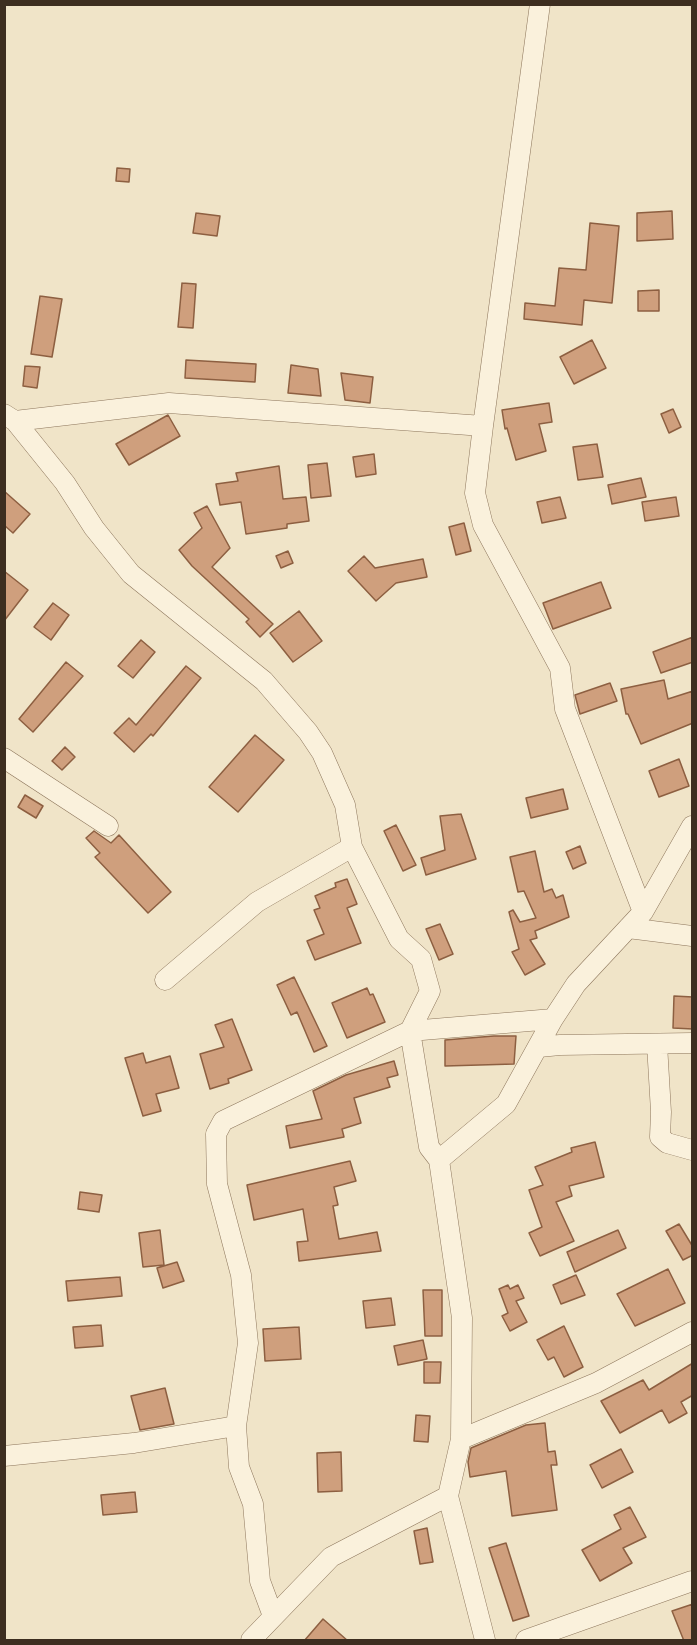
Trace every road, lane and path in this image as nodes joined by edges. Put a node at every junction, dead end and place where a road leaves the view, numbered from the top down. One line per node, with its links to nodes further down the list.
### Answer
1 (540, 4): 3 (street)
2 (10, 417): 3 (street); 7 (street)
3 (483, 426): 8 (street)
4 (4, 758): 5 (street)
5 (108, 826)
6 (693, 826): 8 (street)
7 (352, 847): 11 (street); 13 (street)
8 (643, 912): 9 (street)
9 (628, 928): 10 (street); 12 (street)
10 (693, 936)
11 (165, 980)
12 (553, 1019): 13 (street); 16 (street)
13 (410, 1031): 18 (street); 20 (street)
14 (693, 1043): 15 (street)
15 (657, 1044): 16 (street); 17 (street)
16 (539, 1047): 18 (street)
17 (693, 1150)
18 (439, 1160): 21 (street)
19 (693, 1332): 21 (street)
20 (236, 1426): 22 (street); 25 (street)
21 (461, 1439): 23 (street)
22 (4, 1456)
23 (448, 1496): 25 (street); 27 (street)
24 (693, 1581): 28 (street)
25 (273, 1616): 26 (street)
26 (251, 1641)
27 (485, 1641)
28 (526, 1641)

